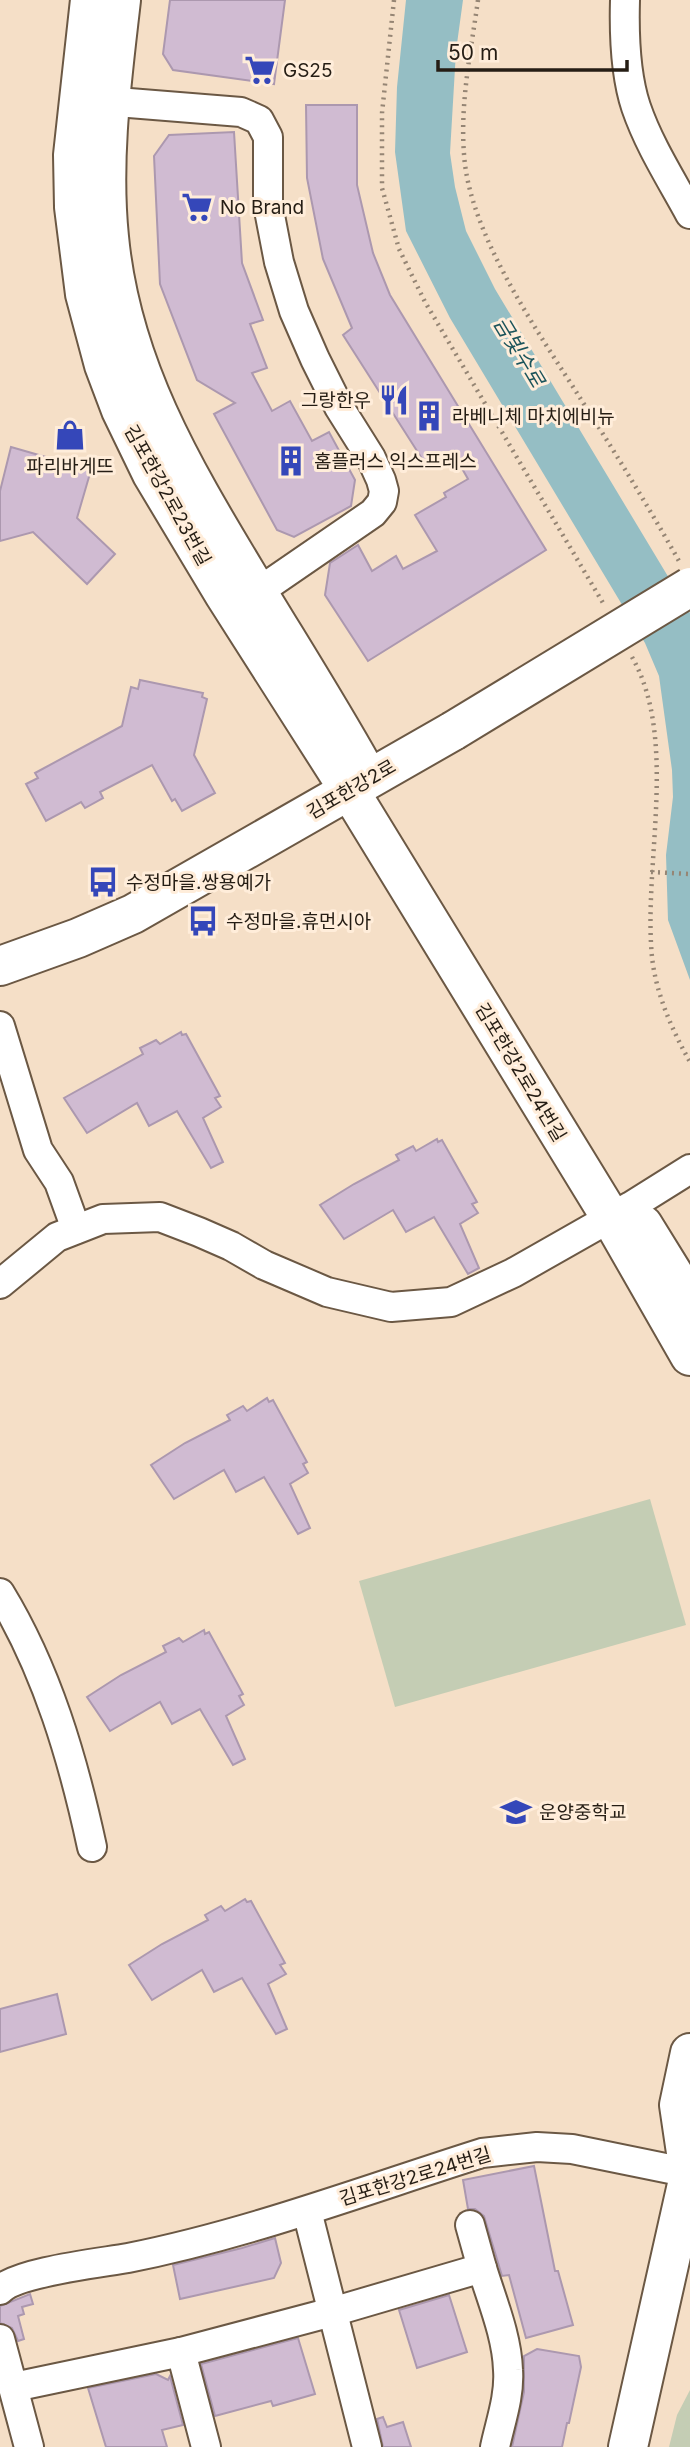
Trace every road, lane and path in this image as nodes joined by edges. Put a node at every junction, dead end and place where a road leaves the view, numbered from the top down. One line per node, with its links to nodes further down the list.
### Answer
1 (90, 0): 6 (street, 김포한강2로23번길)
2 (121, 0): 6 (street, 김포한강2로23번길)
3 (394, 0): 10 (path)
4 (478, 0): 8 (path)
5 (625, 0): 7 (street)
6 (94, 100): 9 (street, 김포한강2로23번길); 9 (street); 12 (street, 김포한강2로23번길)
7 (690, 214)
8 (687, 578): 12 (street, 김포한강2로, bridge)
9 (258, 592): 12 (street, 김포한강2로23번길)
10 (605, 608)
11 (631, 655): 13 (path)
12 (359, 785): 15 (street, 김포한강2로); 19 (street, 김포한강2로24번길)
13 (651, 872): 14 (path); 17 (path)
14 (690, 874)
15 (0, 966)
16 (0, 1026): 20 (street)
17 (690, 1062)
18 (690, 1169): 19 (street)
19 (621, 1212): 20 (street); 22 (street, 김포한강2로24번길); 23 (street, 김포한강2로24번길)
20 (76, 1230): 21 (street)
21 (0, 1284)
22 (690, 1301)
23 (690, 1356)
24 (0, 1593): 25 (street)
25 (92, 1847)
26 (690, 2053): 27 (street)
27 (690, 2173): 28 (street, 김포한강2로24번길); 40 (street)
28 (307, 2211): 31 (street, 김포한강2로24번길); 32 (street)
29 (470, 2225): 30 (street)
30 (482, 2268): 32 (street); 39 (street)
31 (0, 2290)
32 (332, 2312): 34 (street); 38 (street)
33 (0, 2339): 35 (street)
34 (181, 2352): 35 (street); 37 (street)
35 (15, 2388): 36 (street)
36 (29, 2447)
37 (206, 2447)
38 (368, 2447)
39 (495, 2447)
40 (628, 2447)

